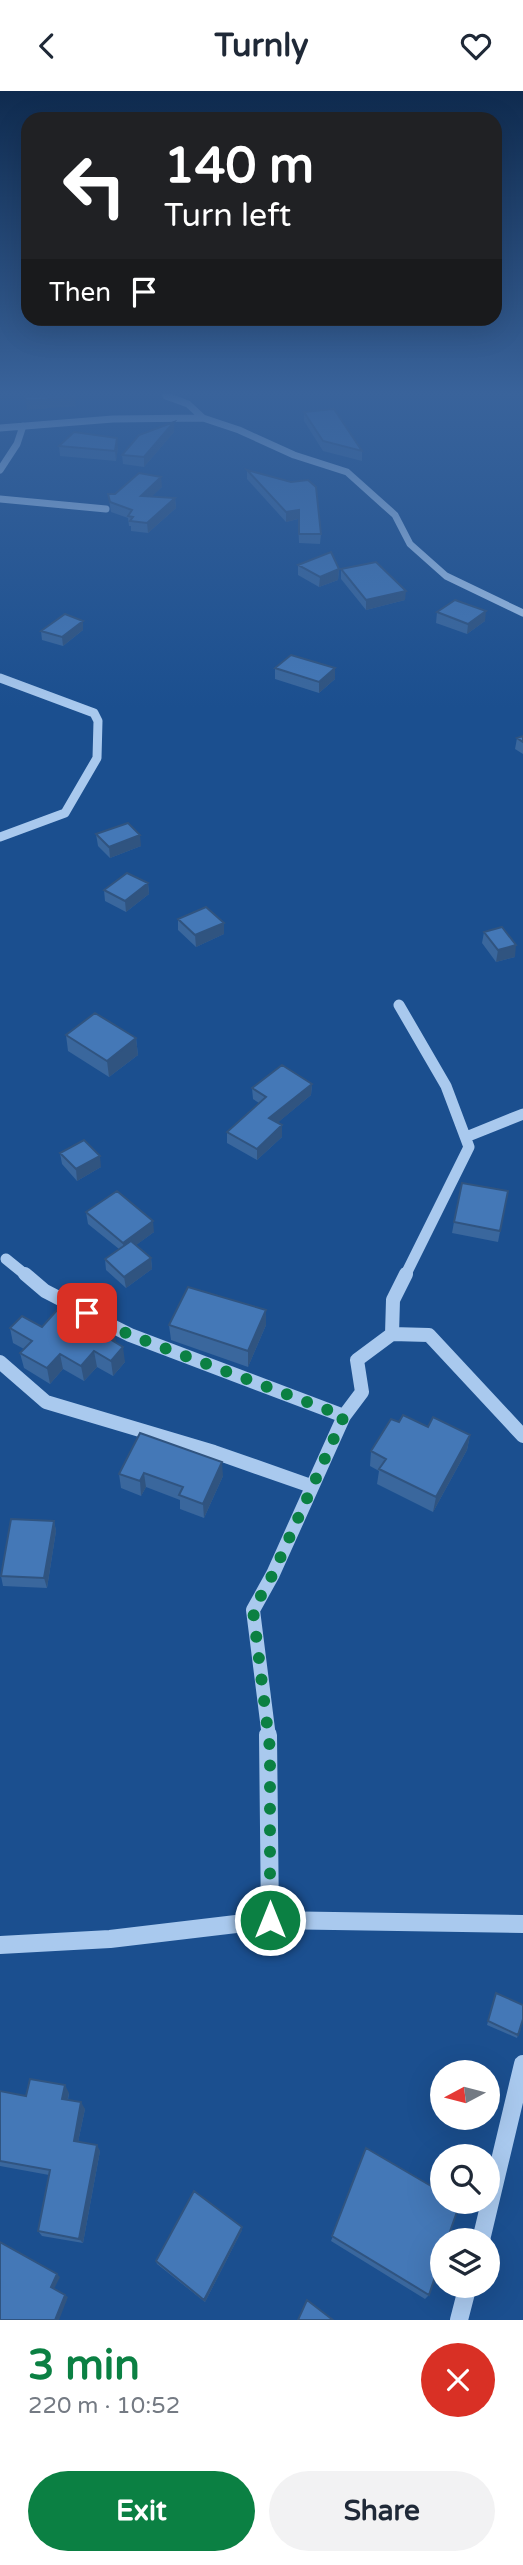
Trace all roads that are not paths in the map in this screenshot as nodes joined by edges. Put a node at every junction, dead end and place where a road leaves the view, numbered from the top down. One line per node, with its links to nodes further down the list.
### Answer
1 (11, 500): 3 (street)
2 (378, 500): 4 (street)
3 (106, 509)
4 (523, 613)
5 (0, 678): 6 (street)
6 (0, 837)
7 (399, 1005): 9 (street)
8 (523, 1114): 9 (street)
9 (467, 1137): 11 (street)
10 (6, 1259): 13 (street)
11 (392, 1334): 13 (street); 14 (street)
12 (0, 1362): 15 (street)
13 (344, 1416): 15 (street)
14 (523, 1436)
15 (311, 1486): 16 (street)
16 (270, 1920): 17 (street); 18 (street)
17 (523, 1924)
18 (0, 1945)
19 (523, 2064): 20 (street)
20 (484, 2228)
21 (465, 2298): 22 (street)
22 (459, 2320)

